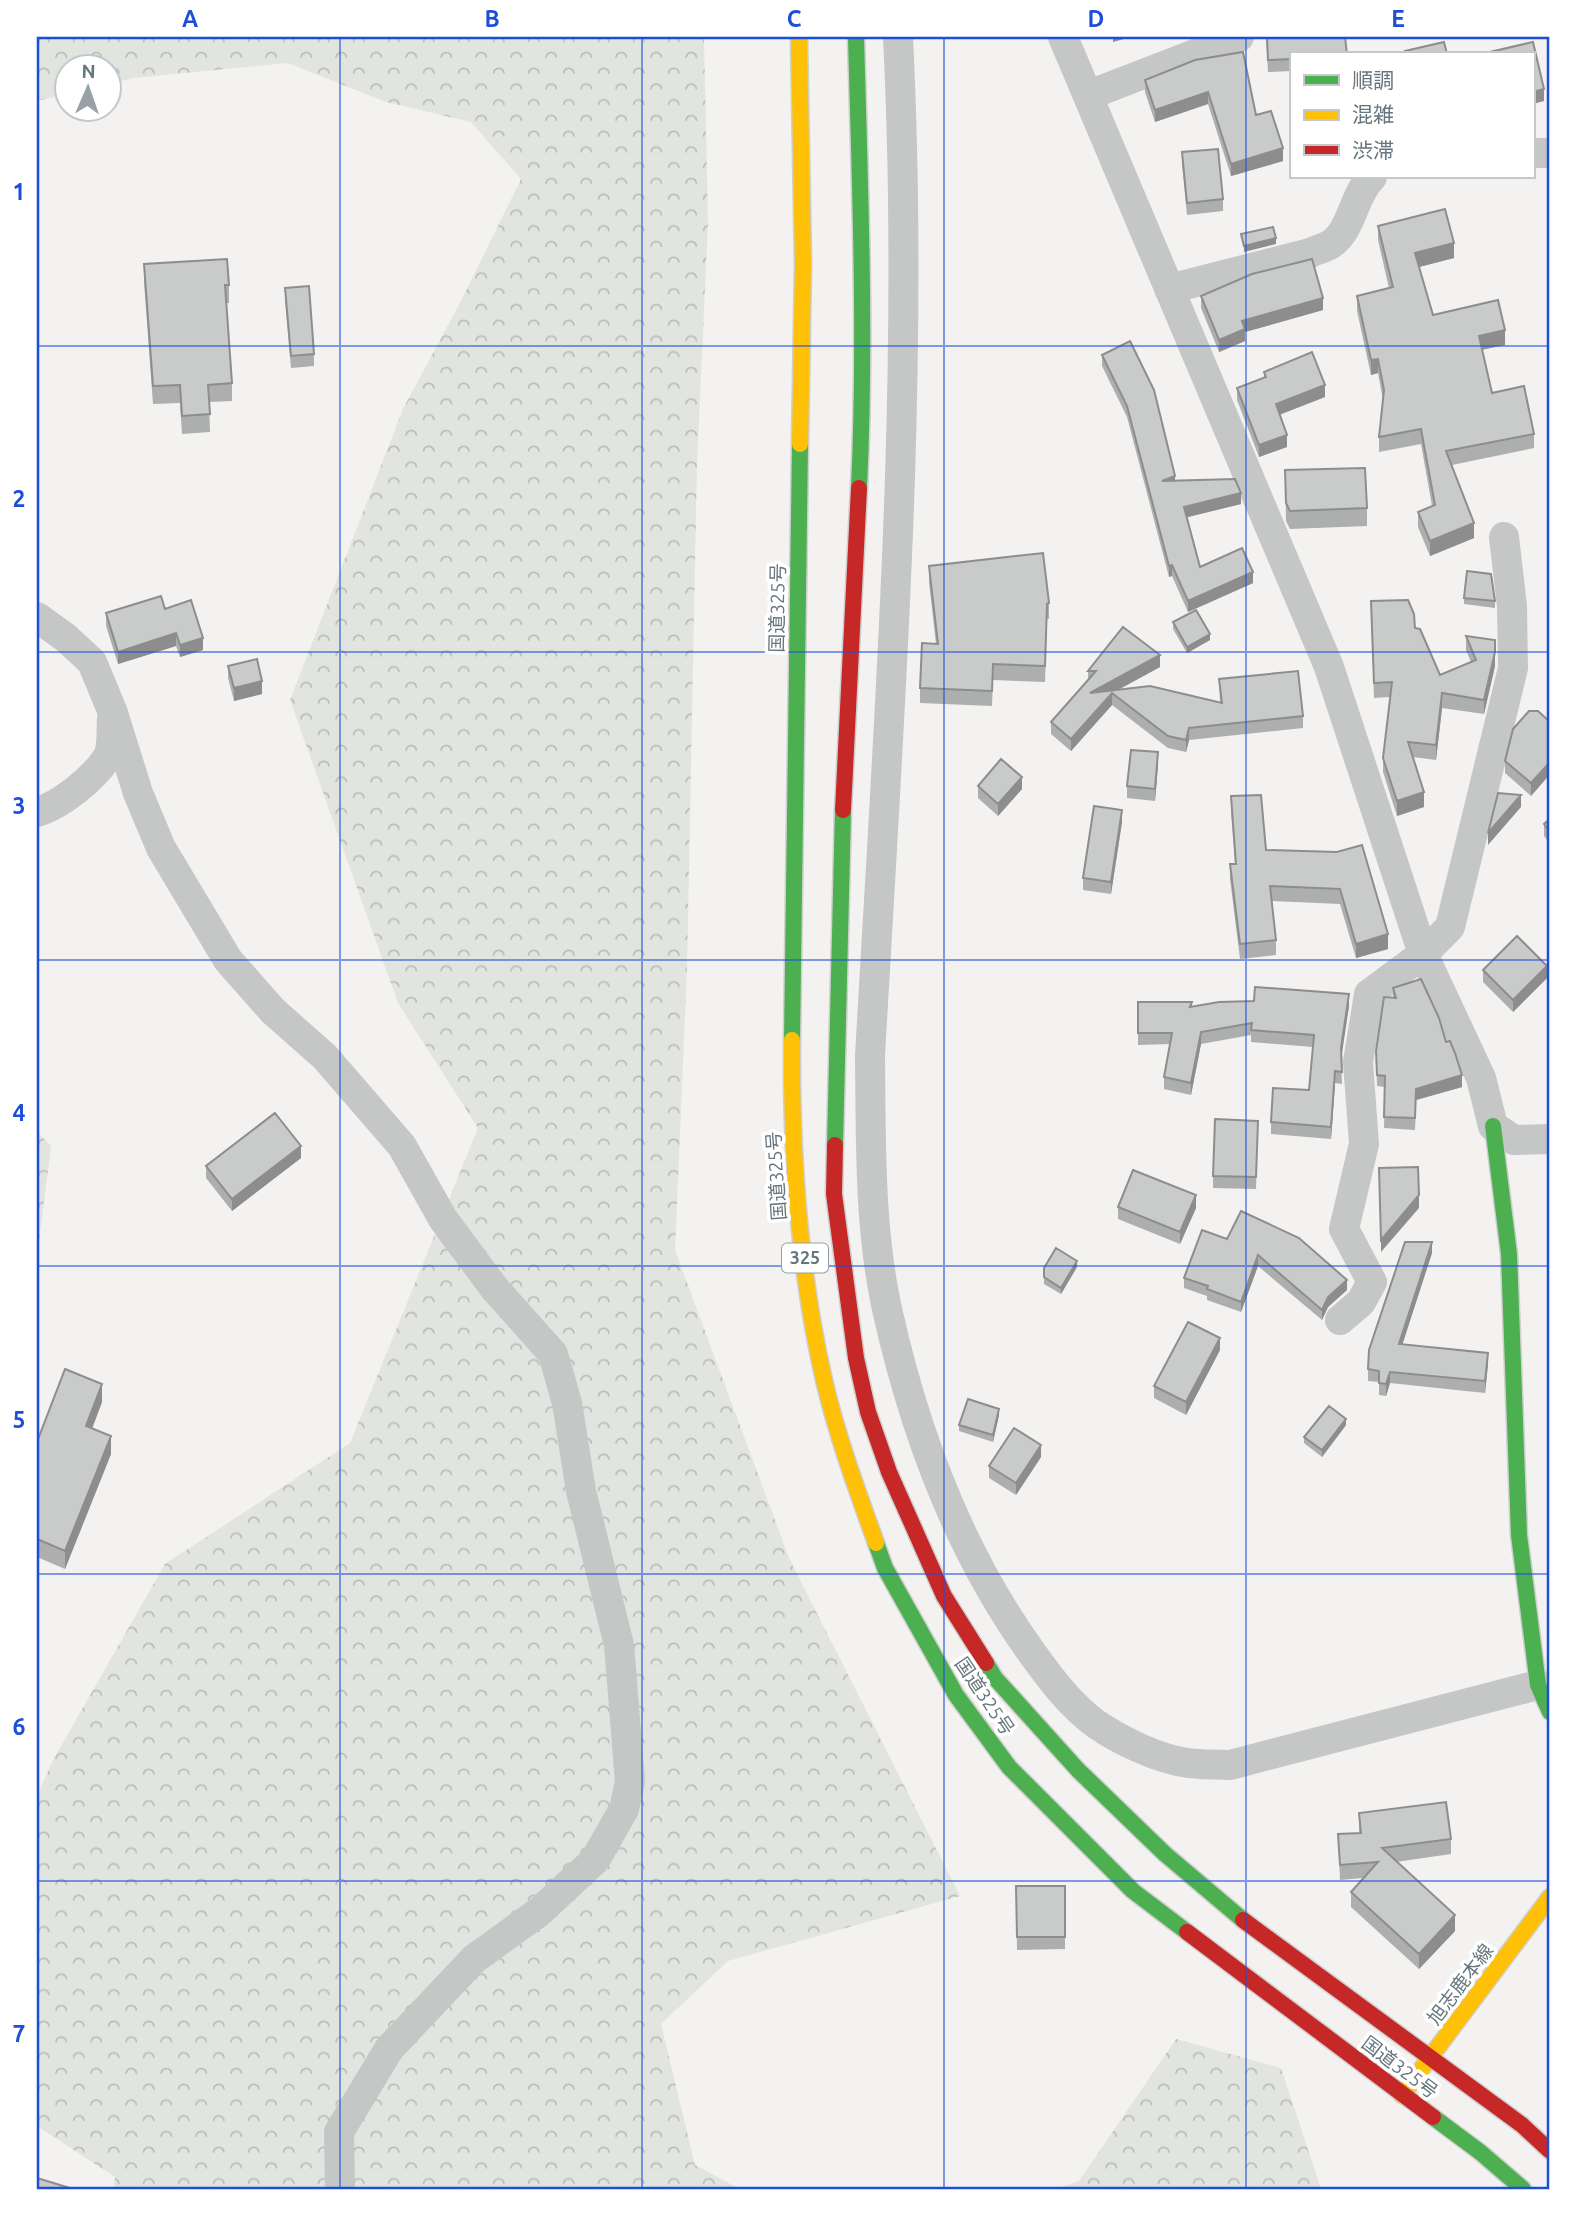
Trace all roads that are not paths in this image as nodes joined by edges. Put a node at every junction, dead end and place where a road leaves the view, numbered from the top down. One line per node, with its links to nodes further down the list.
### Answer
1 (799, 37): 21 (main road, 国道325号 / 325)
2 (856, 37): 20 (main road, 国道325号 / 325)
3 (898, 37): 17 (street)
4 (1063, 37): 6 (street)
5 (1239, 37): 6 (street)
6 (1089, 95): 8 (street)
7 (1371, 178): 8 (street)
8 (1169, 289): 13 (street)
9 (1504, 537): 13 (street)
10 (37, 617): 11 (street)
11 (113, 713): 12 (street); 23 (street)
12 (37, 812)
13 (1423, 954): 14 (street); 16 (street)
14 (1493, 1126): 15 (street); 17 (main road)
15 (1550, 1139)
16 (1339, 1320)
17 (1538, 1685): 18 (main road)
18 (1550, 1712)
19 (1550, 1897): 20 (main road, 旭志鹿本線)
20 (1431, 2058): 21 (main road, 旭志鹿本線); 22 (main road, 国道325号 / 325)
21 (1402, 2095): 24 (main road, 国道325号 / 325)
22 (1550, 2151)
23 (340, 2189)
24 (1523, 2189)

